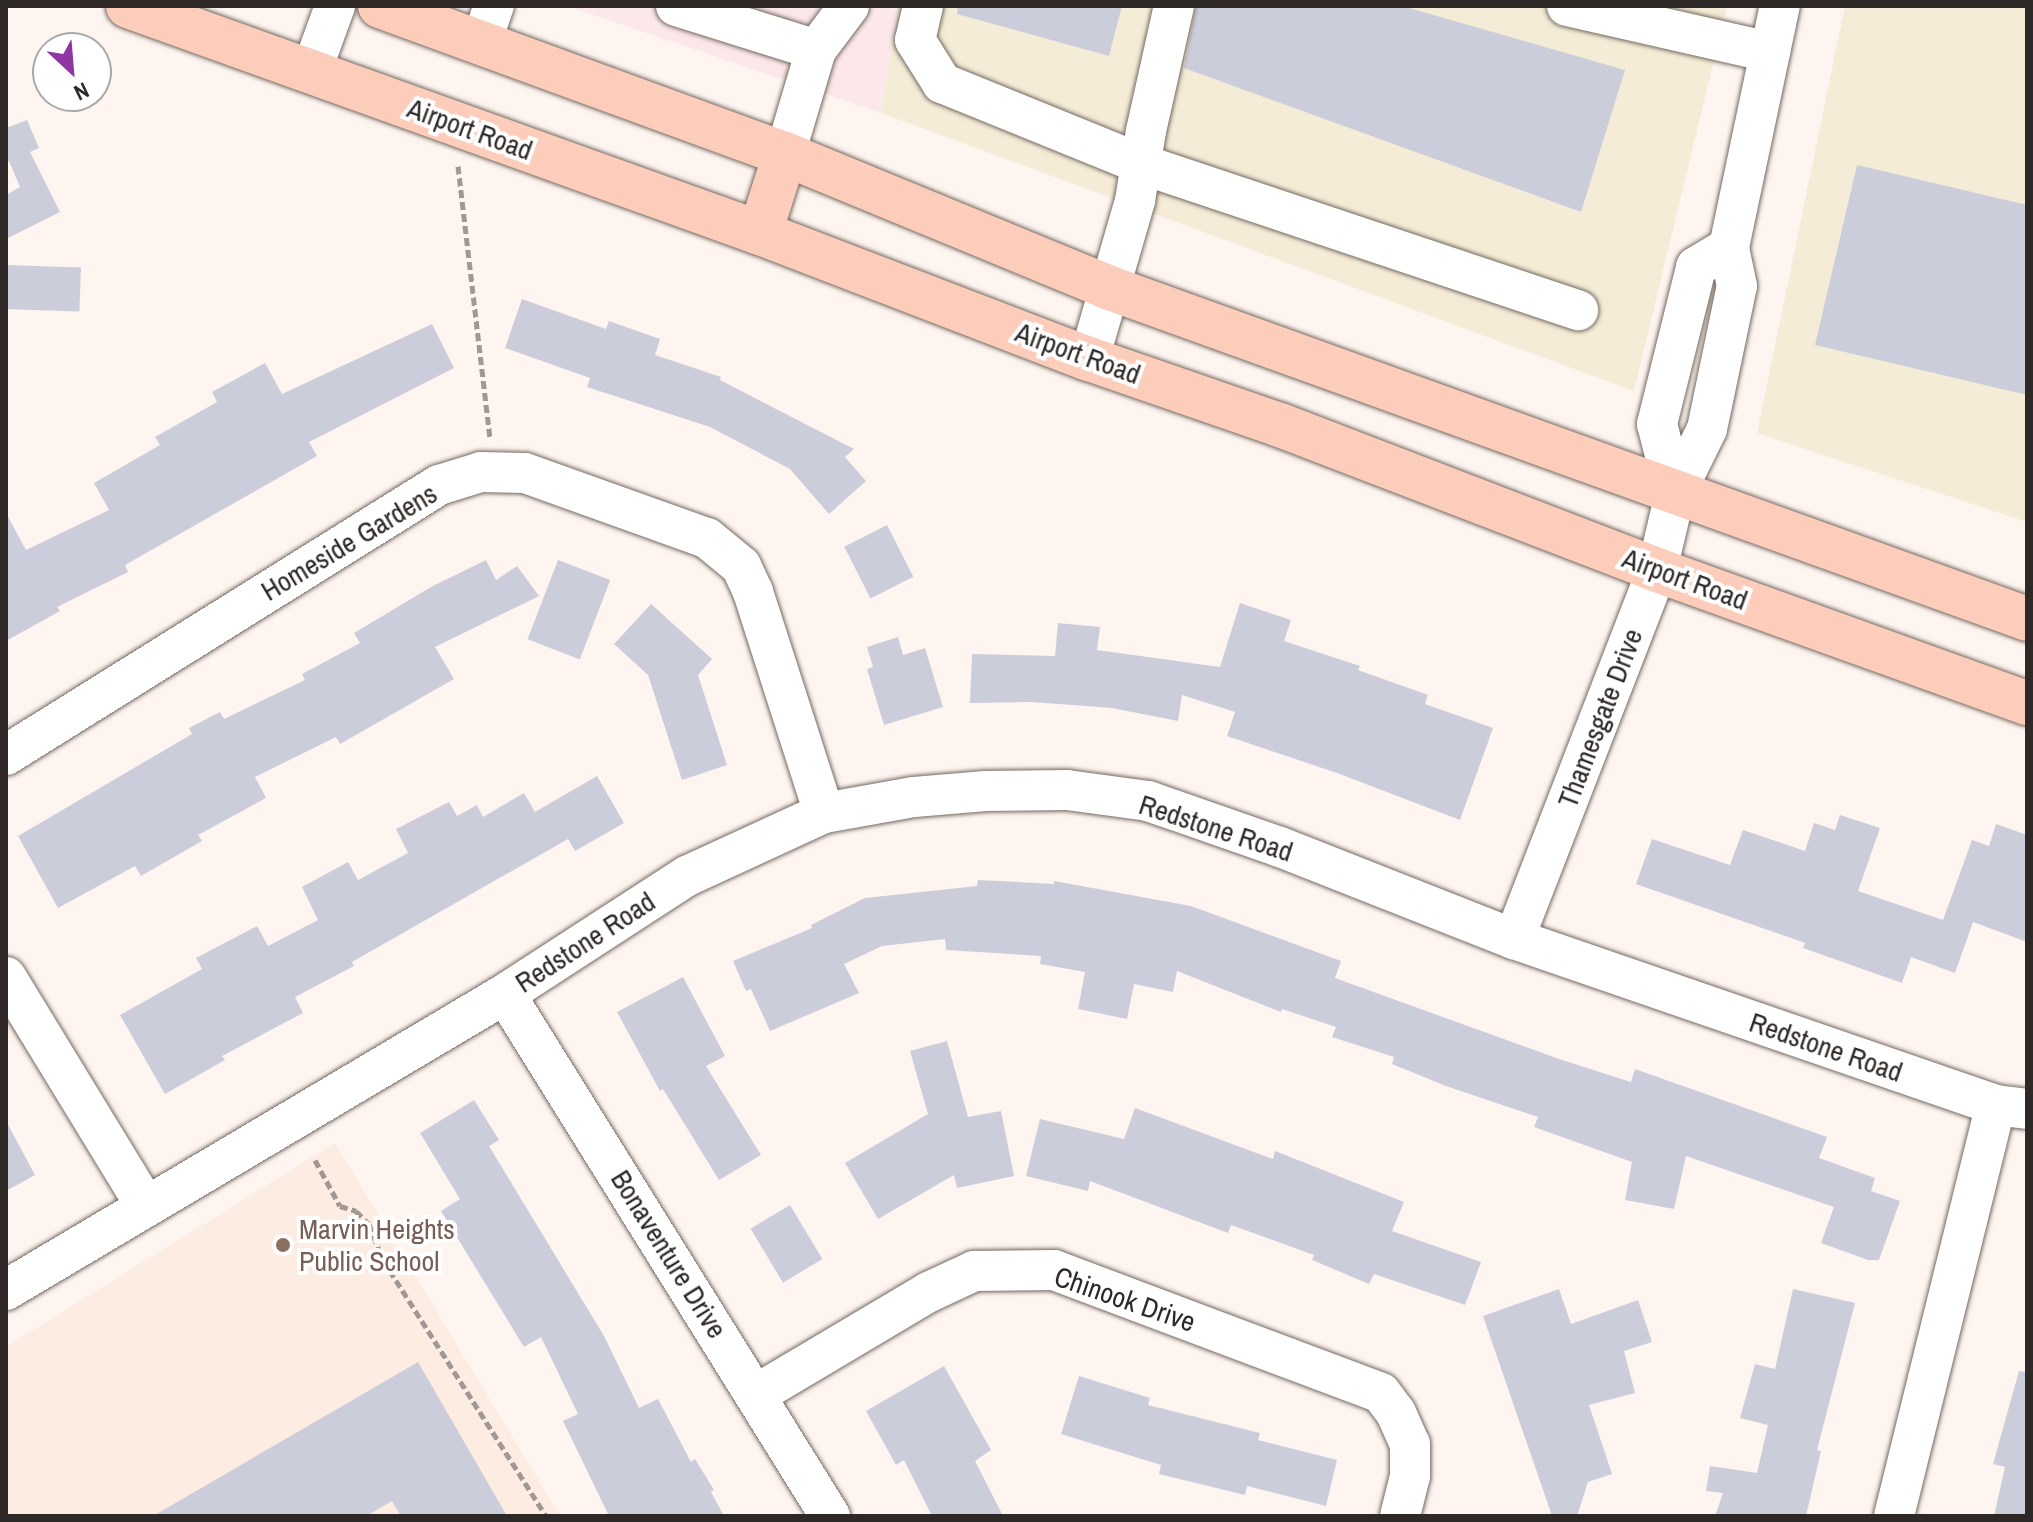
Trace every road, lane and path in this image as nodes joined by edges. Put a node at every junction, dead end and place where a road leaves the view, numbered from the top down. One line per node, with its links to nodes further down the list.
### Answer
1 (128, 6): 13 (main road, Airport Road)
2 (335, 6): 13 (street)
3 (380, 6): 10 (main road)
4 (676, 6): 11 (street)
5 (849, 6): 11 (street)
6 (923, 6): 15 (street)
7 (1174, 6): 15 (street)
8 (1567, 6): 12 (street)
9 (1780, 6): 12 (street, Thamesgate Drive)
10 (487, 24): 14 (main road)
11 (816, 50): 14 (street)
12 (1770, 52): 22 (street, Thamesgate Drive)
13 (311, 72): 17 (main road, Airport Road)
14 (785, 154): 17 (main road); 18 (main road)
15 (1141, 164): 18 (street); 19 (street)
16 (458, 166): 21 (path)
17 (760, 233): 20 (main road, Airport Road)
18 (1107, 287): 20 (street); 22 (main road)
19 (1578, 310)
20 (1089, 359): 23 (main road, Airport Road)
21 (481, 472): 26 (street, Homeside Gardens); 27 (street, Homeside Gardens)
22 (1675, 494): 23 (street, Thamesgate Drive); 24 (main road)
23 (1657, 570): 25 (main road, Airport Road); 28 (street, Thamesgate Drive)
24 (2027, 619)
25 (2027, 703)
26 (6, 755)
27 (824, 813): 28 (street, Redstone Road); 30 (street, Redstone Road)
28 (1514, 939): 31 (street, Redstone Road)
29 (6, 977): 33 (street)
30 (505, 994): 33 (street, Redstone Road); 35 (street, Bonaventure Drive)
31 (2012, 1107): 39 (street, Redstone Road)
32 (315, 1160): 36 (path)
33 (146, 1206): 34 (street, Redstone Road)
34 (6, 1290)
35 (757, 1394): 37 (street, Bonaventure Drive); 38 (street, Chinook Drive)
36 (546, 1516)
37 (830, 1516)
38 (1400, 1516)
39 (1894, 1516)

